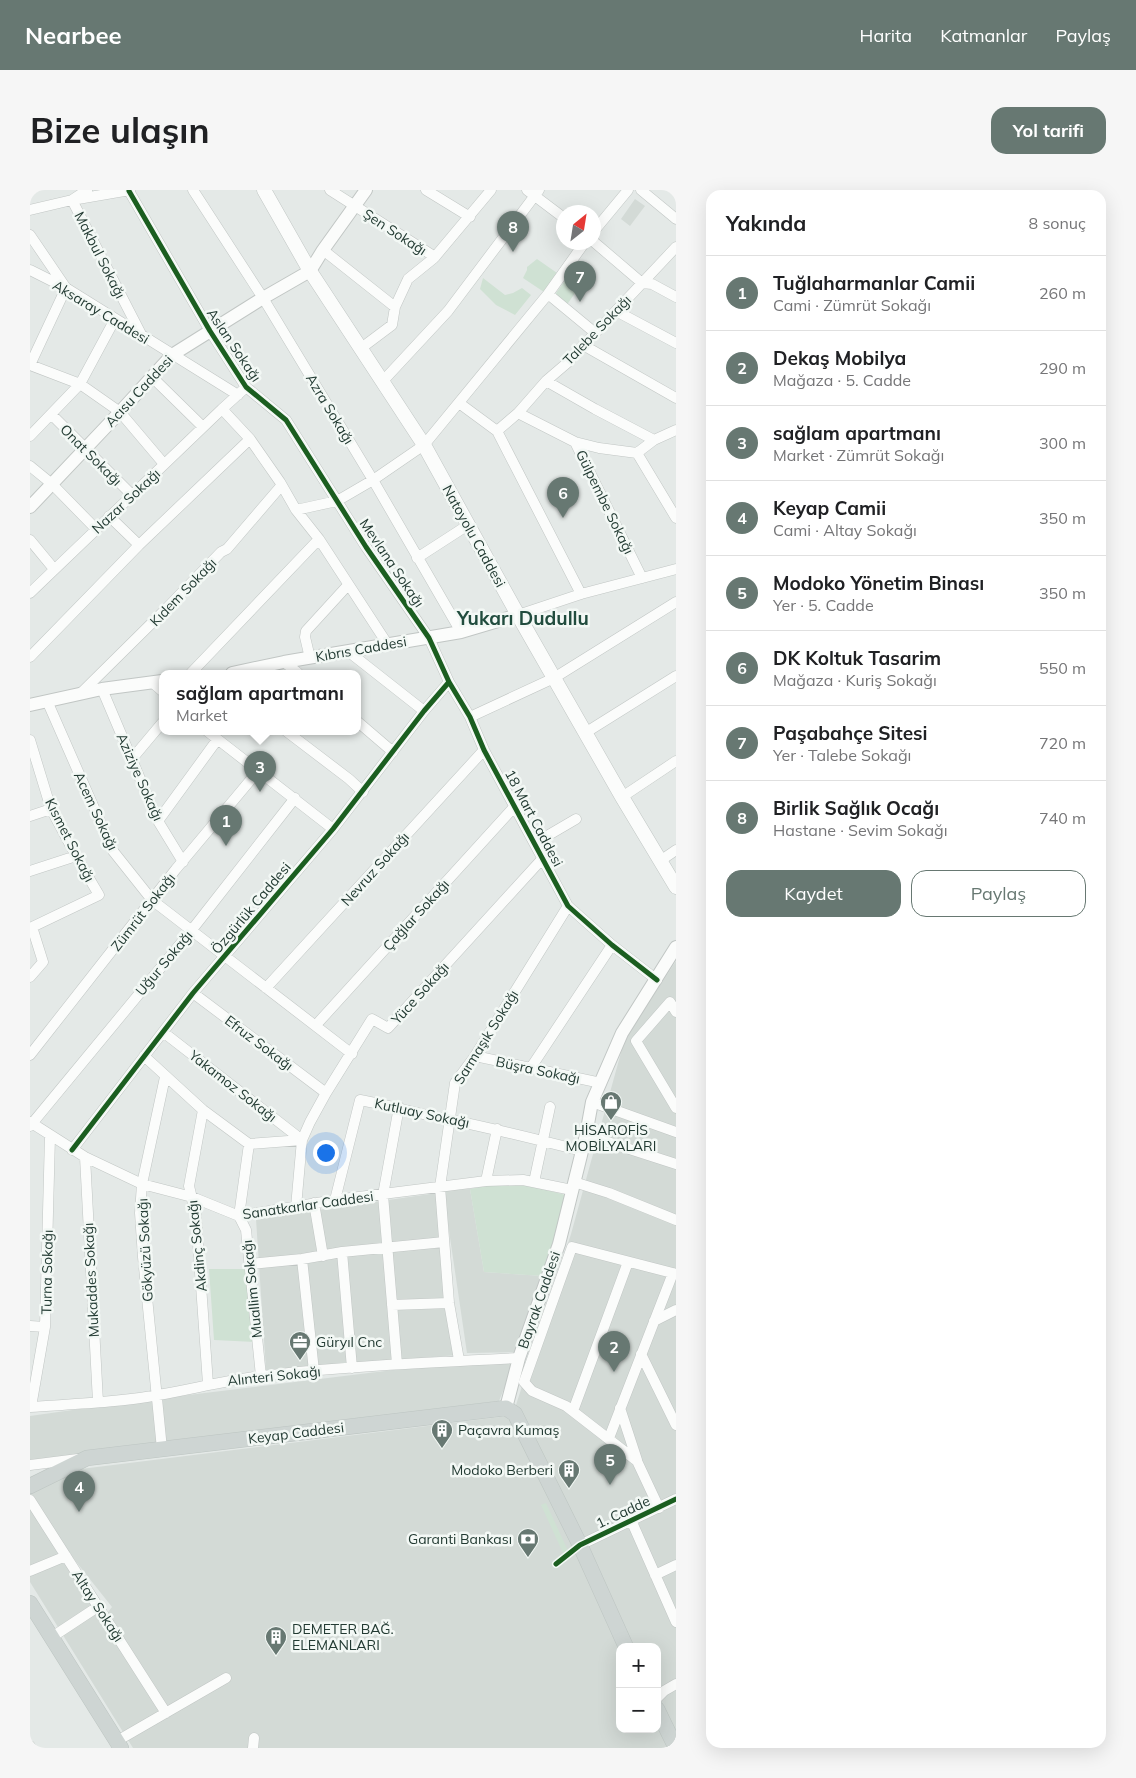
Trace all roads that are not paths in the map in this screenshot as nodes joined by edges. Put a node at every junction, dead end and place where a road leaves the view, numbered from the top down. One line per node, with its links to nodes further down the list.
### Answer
1 (87, 190): 12 (street)
2 (130, 190): 12 (street); 35 (street, Aslan Sokağı)
3 (193, 190): 31 (street, Azra Sokağı)
4 (264, 190): 26 (main road, Natoyolu Caddesi)
5 (330, 190): 13 (street, Şen Sokağı)
6 (366, 190): 13 (street, Acısu Caddesi)
7 (426, 190): 16 (street)
8 (491, 190): 16 (street)
9 (628, 190): 18 (street)
10 (641, 190): 17 (street)
11 (533, 192): 15 (street); 45 (street)
12 (72, 200): 14 (street); 37 (street, Makbul Sokağı)
13 (355, 206): 22 (street, Acısu Caddesi); 24 (street, Şen Sokağı)
14 (30, 210)
15 (556, 211)
16 (470, 217): 24 (street)
17 (676, 219)
18 (601, 223)
19 (30, 235): 28 (street)
20 (676, 247): 27 (street, Talebe Sokağı)
21 (601, 248): 27 (street)
22 (323, 250): 26 (street, Acısu Caddesi); 32 (street)
23 (579, 250): 29 (street)
24 (435, 257): 32 (street)
25 (30, 270): 28 (street, Aksaray Caddesi)
26 (310, 271): 31 (street, Acısu Caddesi); 40 (main road, Natoyolu Caddesi)
27 (642, 283): 30 (street); 33 (street, Talebe Sokağı)
28 (66, 288): 34 (street, Aksaray Caddesi); 42 (street)
29 (548, 294): 36 (street); 50 (street)
30 (676, 297)
31 (263, 298): 35 (street, Acısu Caddesi); 67 (street, Azra Sokağı)
32 (395, 306): 40 (street)
33 (616, 311): 36 (street, Talebe Sokağı); 38 (street)
34 (115, 320): 37 (street, Aksaray Caddesi); 46 (street)
35 (210, 331): 41 (street, Acısu Caddesi); 47 (street, Aslan Sokağı)
36 (594, 332): 39 (street, Talebe Sokağı)
37 (142, 336): 41 (street, Aksaray Caddesi)
38 (676, 343)
39 (583, 345): 44 (street, Talebe Sokağı); 49 (street)
40 (360, 349): 45 (main road, Natoyolu Caddesi)
41 (172, 355): 43 (street, Acısu Caddesi); 48 (street, Aksaray Caddesi)
42 (30, 365): 46 (street)
43 (152, 377): 52 (street, Acısu Caddesi); 55 (street)
44 (546, 381): 53 (street, Talebe Sokağı); 60 (street)
45 (382, 382): 62 (main road, Natoyolu Caddesi)
46 (80, 384): 52 (street); 54 (street)
47 (246, 387): 48 (street, Nazar Sokağı); 71 (street, Aslan Sokağı)
48 (238, 395): 51 (street, Nazar Sokağı)
49 (676, 398)
50 (459, 402): 57 (street); 62 (street)
51 (222, 409): 55 (street, Nazar Sokağı); 59 (street)
52 (120, 412): 63 (street, Acısu Caddesi); 65 (street)
53 (518, 413): 57 (street, Talebe Sokağı); 61 (street)
54 (50, 414): 58 (street); 63 (street, Onat Sokağı)
55 (203, 427): 65 (street, Nazar Sokağı)
56 (676, 430): 60 (street)
57 (497, 431): 87 (street)
58 (30, 436)
59 (250, 439): 69 (street); 80 (street)
60 (654, 440): 64 (street)
61 (575, 442): 64 (street, Gülpembe Sokağı); 84 (street, Gülpembe Sokağı)
62 (424, 445): 67 (street); 76 (main road, Natoyolu Caddesi)
63 (86, 449): 68 (street, Acısu Caddesi); 70 (street, Onat Sokağı)
64 (637, 453): 75 (street)
65 (164, 464): 70 (street, Nazar Sokağı)
66 (30, 466): 68 (street)
67 (373, 480): 71 (street); 81 (street, Azra Sokağı)
68 (52, 484): 72 (street, Acısu Caddesi); 77 (street)
69 (282, 486): 73 (street); 105 (street, Kıdem Sokağı)
70 (132, 495): 74 (street, Nazar Sokağı)
71 (337, 501): 73 (street); 91 (street, Mevlana Sokağı)
72 (30, 507)
73 (296, 510): 78 (street)
74 (109, 516): 77 (street, Nazar Sokağı); 80 (street)
75 (676, 518)
76 (468, 525): 81 (street); 89 (main road, Natoyolu Caddesi)
77 (96, 528): 82 (street, Nazar Sokağı)
78 (319, 539): 85 (street); 97 (street)
79 (30, 540): 82 (street)
80 (139, 546): 94 (street)
81 (417, 558): 90 (street, Azra Sokağı)
82 (54, 569): 86 (street, Nazar Sokağı)
83 (676, 569): 84 (street)
84 (642, 578): 87 (street)
85 (348, 585): 92 (street); 95 (street)
86 (30, 593)
87 (581, 594): 89 (street)
88 (676, 602): 101 (street)
89 (518, 615): 90 (street, Kıbrıs Caddesi); 101 (main road, Natoyolu Caddesi)
90 (461, 632): 91 (street, Kıbrıs Caddesi)
91 (429, 638): 92 (street, Kıbrıs Caddesi); 102 (street, 18 Mart Caddesi)
92 (388, 645): 93 (street, Kıbrıs Caddesi)
93 (349, 652): 95 (street, Kıbrıs Caddesi); 108 (street)
94 (30, 657)
95 (310, 658): 96 (street, Kıbrıs Caddesi)
96 (284, 662): 98 (street, Kıbrıs Caddesi); 99 (street)
97 (194, 670)
98 (246, 670)
99 (294, 670)
100 (676, 676): 112 (street)
101 (554, 678): 109 (street); 112 (main road, Natoyolu Caddesi)
102 (449, 682): 108 (street, Özgürlük Caddesi); 109 (street, 18 Mart Caddesi)
103 (159, 685): 104 (street)
104 (102, 689): 105 (street); 120 (street, Aziziye Sokağı)
105 (80, 694): 106 (street)
106 (48, 702): 107 (street); 140 (street, Acem Sokağı)
107 (30, 705)
108 (424, 711): 119 (street, Özgürlük Caddesi)
109 (470, 717): 117 (street, 18 Mart Caddesi)
110 (361, 725): 119 (street)
111 (159, 727): 120 (street)
112 (585, 733): 124 (main road, Natoyolu Caddesi)
113 (211, 735): 116 (street)
114 (291, 735): 123 (street)
115 (30, 740): 118 (street, Kısmet Sokağı)
116 (217, 740): 122 (street); 130 (street)
117 (484, 750): 126 (street, 18 Mart Caddesi); 149 (street, Nevruz Sokağı)
118 (31, 751): 127 (street, Kısmet Sokağı)
119 (393, 752): 123 (street, Özgürlük Caddesi)
120 (131, 760): 130 (street, Aziziye Sokağı)
121 (676, 761): 124 (street)
122 (258, 771): 125 (street); 137 (street, Zümrüt Sokağı)
123 (363, 792): 131 (street, Özgürlük Caddesi)
124 (622, 797): 136 (main road, Natoyolu Caddesi)
125 (295, 798): 131 (street); 143 (street, Uğur Sokağı)
126 (515, 806): 132 (street, 18 Mart Caddesi); 153 (street, Çağlar Sokağı)
127 (51, 809): 128 (street); 134 (street, Kısmet Sokağı)
128 (30, 816)
129 (576, 819): 132 (street)
130 (158, 821): 137 (street, Aziziye Sokağı)
131 (333, 829): 146 (street, Özgürlük Caddesi)
132 (535, 843): 135 (street, 18 Mart Caddesi)
133 (676, 850): 136 (street)
134 (76, 856): 138 (street); 142 (street, Kısmet Sokağı)
135 (543, 858): 141 (street, 18 Mart Caddesi); 155 (street, Yüce Sokağı)
136 (660, 860): 139 (main road, Natoyolu Caddesi)
137 (183, 862): 140 (street, Zümrüt Sokağı)
138 (30, 871)
139 (676, 887)
140 (152, 900): 143 (street, Acem Sokağı); 156 (street, Zümrüt Sokağı)
141 (568, 906): 144 (street, 18 Mart Caddesi); 158 (street, Sarmaşık Sokağı)
142 (31, 928): 147 (street)
143 (191, 931): 146 (street, Acem Sokağı); 169 (street, Uğur Sokağı)
144 (612, 945): 148 (street, 18 Mart Caddesi); 159 (street)
145 (676, 947): 148 (street, Bayrak Caddesi)
146 (226, 956): 149 (street, Acem Sokağı); 150 (street, Özgürlük Caddesi)
147 (30, 977)
148 (657, 980): 161 (street, Bayrak Caddesi)
149 (266, 988): 153 (street, Acem Sokağı)
150 (193, 993): 154 (street, Özgürlük Caddesi); 162 (street, Efruz Sokağı)
151 (673, 998): 152 (street); 166 (street)
152 (676, 1012)
153 (316, 1025): 155 (street, Acem Sokağı)
154 (163, 1032): 157 (street, Özgürlük Caddesi); 174 (street, Yakamoz Sokağı)
155 (352, 1054): 162 (street, Yüce Sokağı)
156 (30, 1055)
157 (144, 1056): 160 (street); 177 (street, Özgürlük Caddesi)
158 (475, 1056): 159 (street, Büşra Sokağı); 168 (street, Sarmaşık Sokağı)
159 (530, 1068): 161 (street, Büşra Sokağı)
160 (165, 1077): 167 (street); 183 (street, Gökyüzü Sokağı)
161 (600, 1083): 163 (street, Bayrak Caddesi)
162 (326, 1093): 174 (street, Yüce Sokağı)
163 (592, 1102): 171 (street); 172 (street, Bayrak Caddesi)
164 (399, 1107): 168 (street, Kutluay Sokağı); 186 (street); 188 (street, Kutluay Sokağı)
165 (550, 1107): 175 (street)
166 (676, 1108)
167 (203, 1110): 176 (street); 187 (street, Akdinç Sokağı)
168 (450, 1120): 170 (street, Kutluay Sokağı); 185 (street, Sarmaşık Sokağı)
169 (31, 1124): 173 (street, Sanatkarlar Caddesi)
170 (497, 1129): 175 (street, Kutluay Sokağı); 181 (street)
171 (676, 1132)
172 (586, 1135): 178 (street, Bayrak Caddesi); 180 (street)
173 (50, 1136): 177 (street, Sanatkarlar Caddesi); 206 (street, Turna Sokağı)
174 (302, 1140): 176 (street); 190 (street, Yüce Sokağı)
175 (544, 1141): 178 (street, Kutluay Sokağı); 182 (street)
176 (249, 1144): 191 (street, Muallim Sokağı)
177 (72, 1150): 179 (street, Sanatkarlar Caddesi)
178 (582, 1150): 184 (street, Bayrak Caddesi)
179 (85, 1157): 183 (street, Sanatkarlar Caddesi); 216 (street, Mukaddes Sokağı)
180 (676, 1164)
181 (486, 1181): 182 (street, Sanatkarlar Caddesi); 185 (street, Sanatkarlar Caddesi)
182 (534, 1182): 184 (street, Sanatkarlar Caddesi)
183 (142, 1184): 187 (street, Sanatkarlar Caddesi); 215 (street, Gökyüzü Sokağı)
184 (573, 1186): 192 (street, Sanatkarlar Caddesi); 208 (street, Bayrak Caddesi)
185 (440, 1187): 186 (street, Sanatkarlar Caddesi); 193 (street, Sarmaşık Sokağı)
186 (383, 1195): 188 (street, Sanatkarlar Caddesi); 194 (street)
187 (192, 1197): 191 (street, Sanatkarlar Caddesi); 214 (street, Akdinç Sokağı)
188 (335, 1200): 189 (street, Sanatkarlar Caddesi)
189 (314, 1203): 190 (street, Sanatkarlar Caddesi); 196 (street)
190 (296, 1207): 191 (street, Sanatkarlar Caddesi)
191 (239, 1216): 199 (street, Muallim Sokağı)
192 (676, 1220)
193 (444, 1242): 194 (street); 201 (street, Sarmaşık Sokağı)
194 (387, 1247): 195 (street); 202 (street)
195 (342, 1252): 196 (street); 211 (street)
196 (323, 1256): 197 (street)
197 (302, 1259): 199 (street); 212 (street)
198 (628, 1262): 200 (street); 220 (street); 220 (street)
199 (250, 1264): 213 (street, Muallim Sokağı)
200 (675, 1276): 204 (street)
201 (449, 1303): 202 (street); 209 (street, Sarmaşık Sokağı)
202 (392, 1305): 210 (street)
203 (676, 1310): 204 (street)
204 (654, 1321): 207 (street)
205 (30, 1326): 206 (street)
206 (45, 1327): 217 (street, Turna Sokağı)
207 (641, 1354): 219 (street); 221 (street)
208 (519, 1358): 209 (street, Alınteri Sokağı); 218 (street, Bayrak Caddesi)
209 (458, 1360): 210 (street, Alınteri Sokağı)
210 (397, 1364): 211 (street, Alınteri Sokağı)
211 (352, 1368): 212 (street, Alınteri Sokağı)
212 (314, 1371): 213 (street, Alınteri Sokağı)
213 (261, 1376): 214 (street, Alınteri Sokağı)
214 (208, 1384): 215 (street, Alınteri Sokağı)
215 (157, 1396): 216 (street, Alınteri Sokağı); 223 (street, Gökyüzü Sokağı)
216 (98, 1402): 217 (street, Alınteri Sokağı)
217 (30, 1407)
218 (506, 1408): 223 (main road, Keyap Caddesi); 232 (main road)
219 (620, 1408): 222 (street); 225 (street)
220 (573, 1412): 222 (street)
221 (676, 1425)
222 (609, 1438): 225 (street)
223 (162, 1449): 224 (main road, Keyap Caddesi)
224 (87, 1458): 226 (street, Keyap Caddesi); 227 (main road, Keyap Caddesi)
225 (637, 1460): 230 (street)
226 (30, 1465)
227 (30, 1486)
228 (30, 1500): 233 (street, Altay Sokağı)
229 (676, 1500): 230 (street, 1. Cadde)
230 (659, 1508): 231 (street, 1. Cadde)
231 (631, 1520): 232 (street, 1. Cadde); 236 (street)
232 (580, 1546): 241 (main road)
233 (66, 1556): 235 (street); 238 (street, Altay Sokağı)
234 (676, 1565): 236 (street)
235 (30, 1571)
236 (655, 1575): 239 (street)
237 (30, 1603): 240 (main road)
238 (99, 1606): 240 (street); 245 (street, Altay Sokağı)
239 (676, 1622)
240 (52, 1637): 247 (main road)
241 (624, 1643)
242 (226, 1678): 245 (street)
243 (676, 1684): 244 (street)
244 (661, 1694)
245 (166, 1713): 247 (street)
246 (661, 1717): 248 (main road)
247 (115, 1746)
248 (676, 1748)

